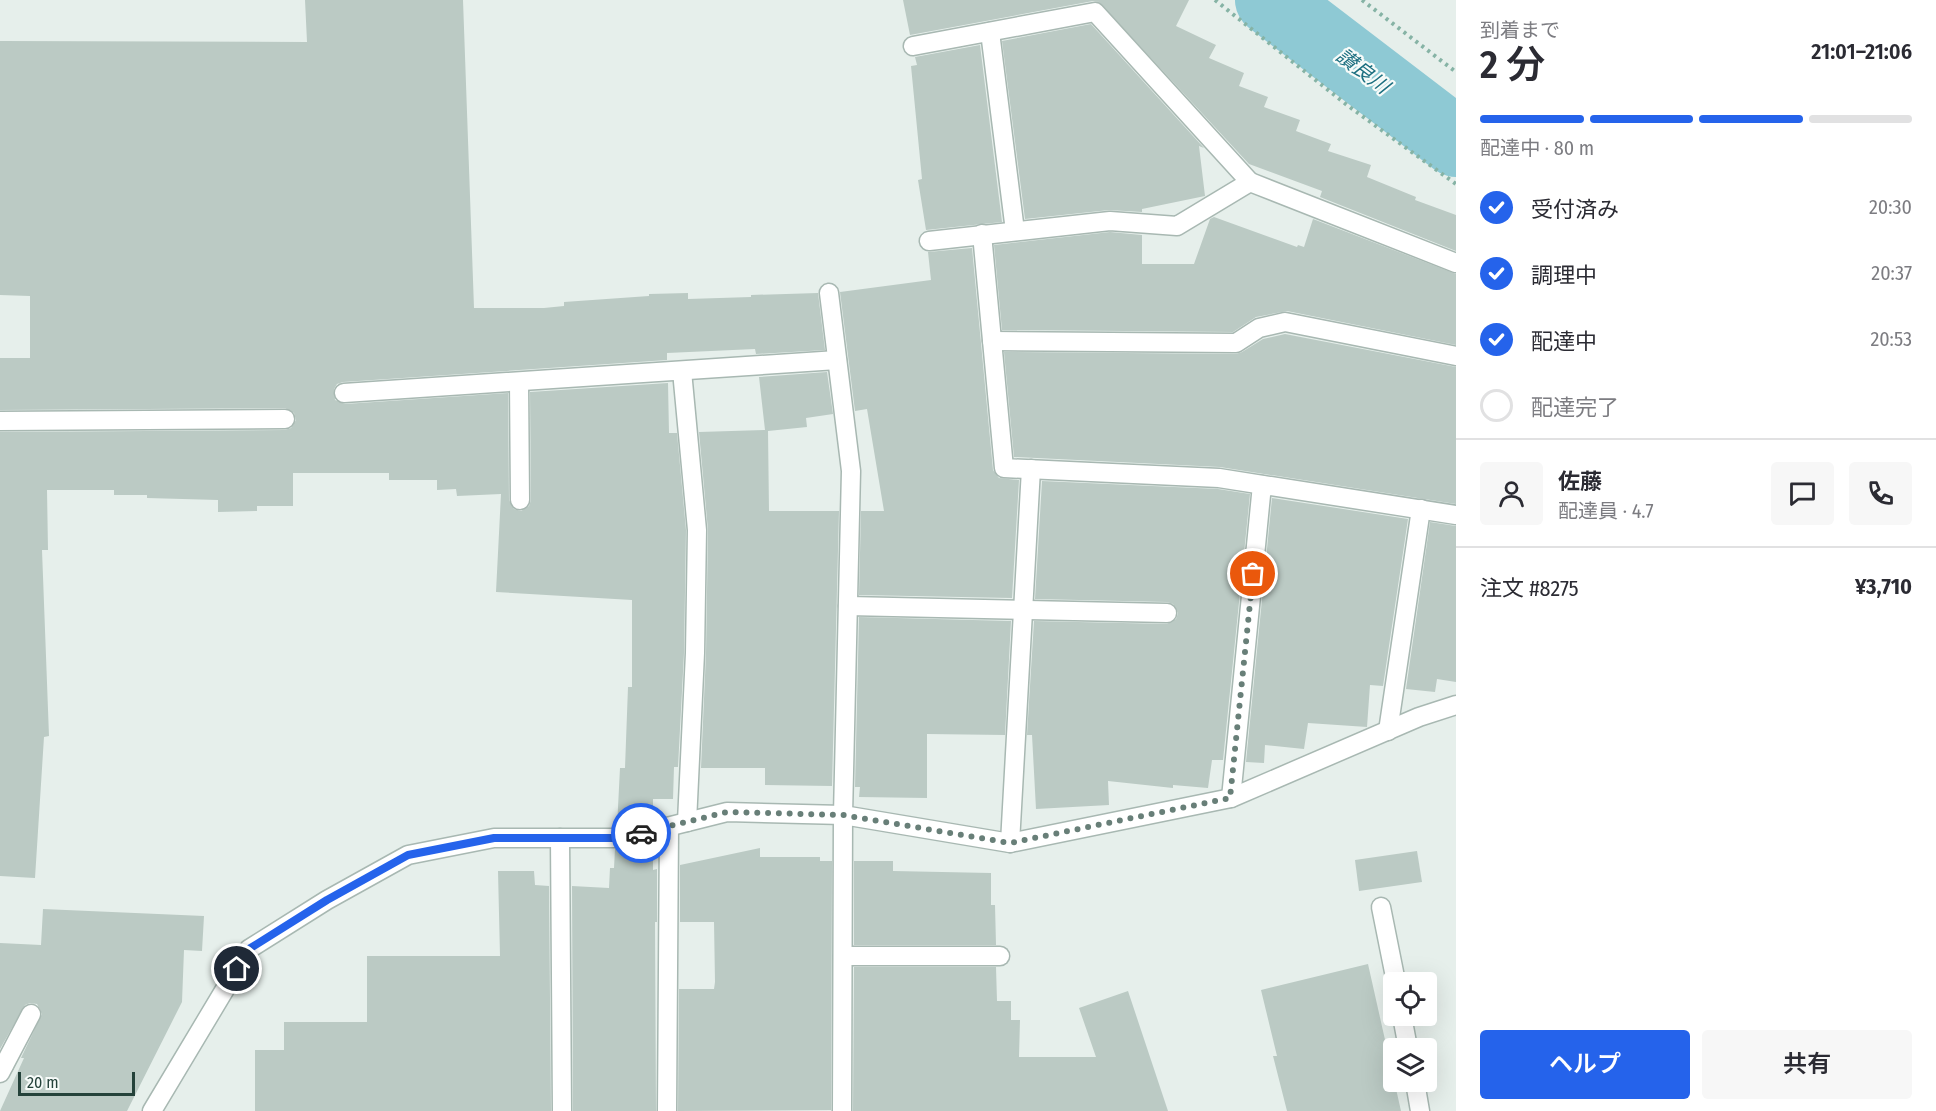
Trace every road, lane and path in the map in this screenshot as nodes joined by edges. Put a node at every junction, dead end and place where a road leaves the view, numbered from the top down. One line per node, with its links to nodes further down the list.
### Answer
1 (1215, 0): 7 (path)
2 (1362, 0): 5 (path)
3 (990, 32): 4 (street); 6 (street); 8 (street)
4 (914, 46)
5 (1456, 72)
6 (1250, 182): 8 (street); 11 (street)
7 (1456, 184)
8 (1015, 231): 9 (street)
9 (982, 234): 10 (street); 13 (street)
10 (929, 241)
11 (1456, 262)
12 (829, 293): 15 (street)
13 (992, 341): 14 (street); 21 (street)
14 (1456, 356)
15 (837, 360): 16 (street); 26 (street)
16 (682, 371): 17 (street); 33 (street)
17 (519, 382): 18 (street); 23 (street)
18 (344, 393)
19 (285, 419): 20 (street)
20 (0, 421)
21 (1031, 469): 22 (street); 27 (street)
22 (1262, 485): 24 (street); 31 (street)
23 (520, 500)
24 (1421, 509): 25 (street); 30 (street)
25 (1456, 515)
26 (848, 606): 27 (street); 32 (street)
27 (1023, 611): 28 (street); 35 (street)
28 (1167, 613)
29 (1456, 705): 30 (street)
30 (1388, 731): 31 (street)
31 (1230, 798): 35 (street)
32 (843, 815): 33 (street); 35 (street); 37 (street)
33 (678, 824): 34 (street); 45 (street)
34 (560, 838): 43 (street); 44 (street)
35 (1010, 843)
36 (1381, 907): 39 (street)
37 (843, 956): 38 (street); 46 (street)
38 (1000, 956)
39 (1394, 972)
40 (32, 1014): 41 (street)
41 (1, 1068)
42 (1417, 1092): 47 (street)
43 (152, 1111)
44 (562, 1111)
45 (668, 1111)
46 (842, 1111)
47 (1420, 1111)

